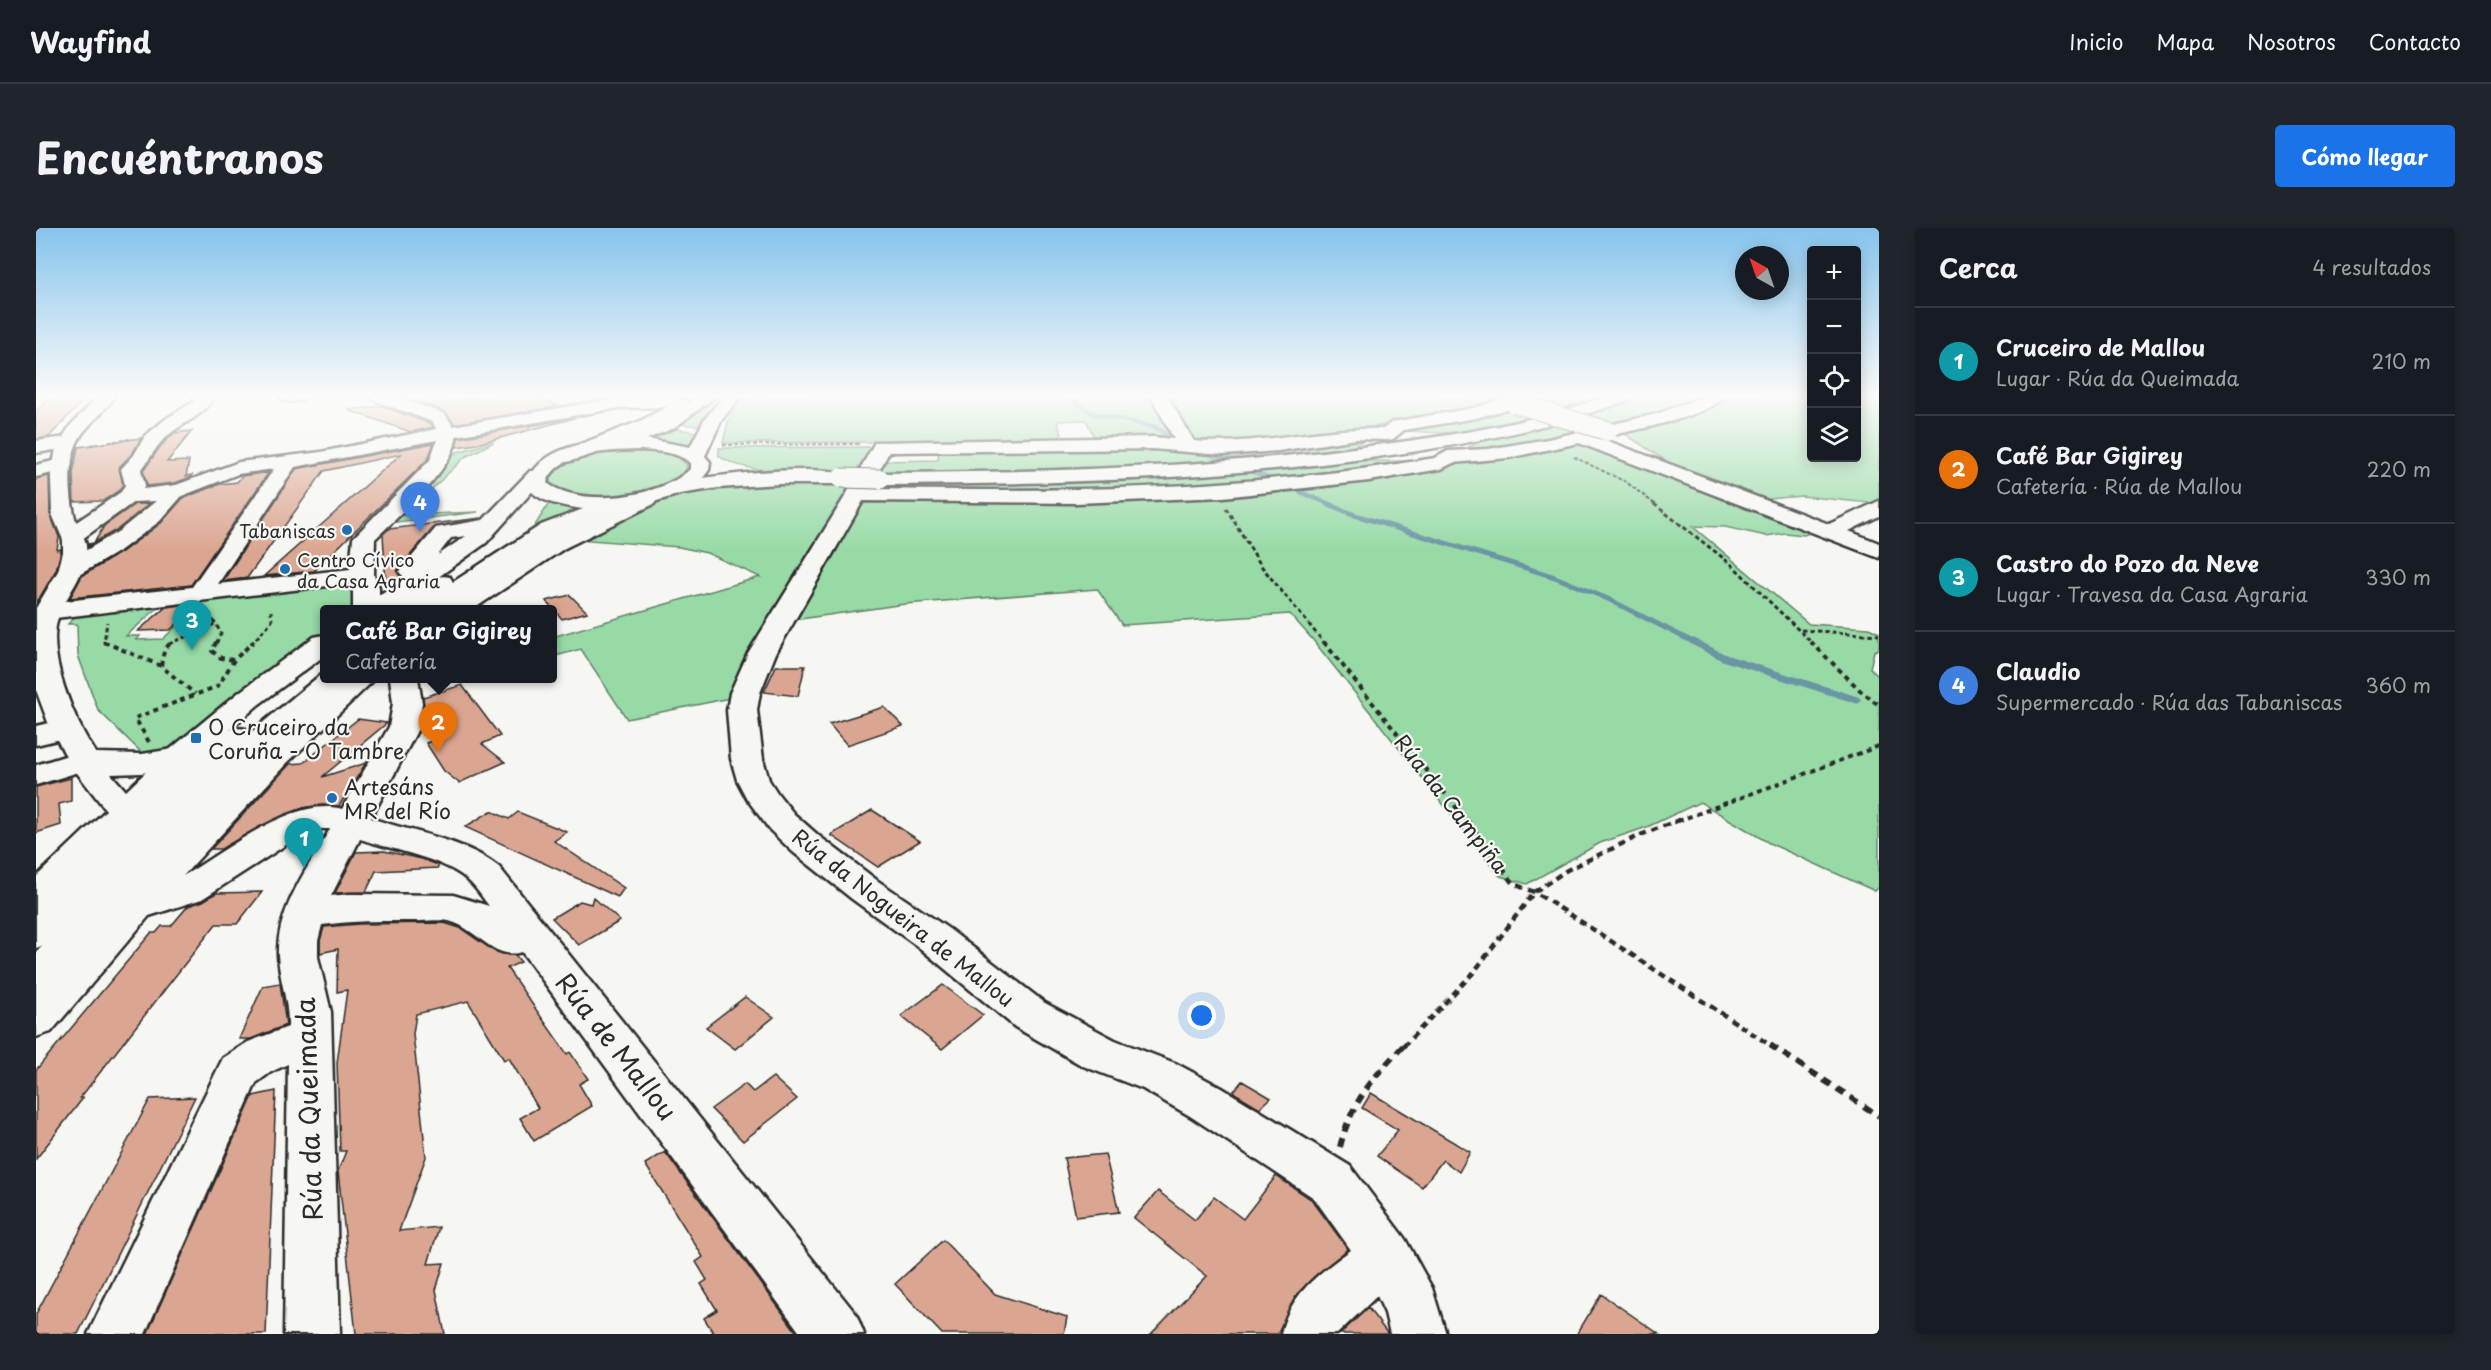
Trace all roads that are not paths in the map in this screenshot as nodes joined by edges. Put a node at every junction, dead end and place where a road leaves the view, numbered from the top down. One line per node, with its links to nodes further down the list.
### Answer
1 (40, 448): 21 (street)
2 (68, 448): 21 (street)
3 (148, 448): 33 (street)
4 (371, 448): 26 (street)
5 (446, 448): 43 (street)
6 (588, 448): 23 (street)
7 (603, 448): 23 (street)
8 (669, 448): 22 (street)
9 (701, 448): 22 (street)
10 (881, 448): 30 (street, Rúa da Nogueira de Mallou)
11 (1199, 448): 12 (street)
12 (1242, 448)
13 (1367, 448): 24 (street)
14 (1393, 448): 25 (street)
15 (1443, 448): 25 (street)
16 (1444, 448): 30 (street)
17 (1449, 448): 18 (street)
18 (1527, 448)
19 (1609, 448): 27 (street)
20 (1632, 448): 27 (street)
21 (65, 452): 28 (street); 39 (street)
22 (698, 454): 29 (street); 31 (street)
23 (567, 456): 35 (street)
24 (1342, 456): 25 (street); 30 (street)
25 (1407, 457)
26 (289, 462): 32 (street); 44 (street)
27 (1655, 464): 38 (street)
28 (36, 471)
29 (783, 476): 30 (street); 31 (street)
30 (859, 484): 68 (street, Rúa da Nogueira de Mallou)
31 (675, 489): 34 (street)
32 (175, 492): 33 (street); 41 (street)
33 (129, 496): 39 (street)
34 (650, 496): 36 (street); 46 (street)
35 (536, 497): 36 (street); 42 (street); 42 (street)
36 (623, 501): 45 (street)
37 (1879, 507): 38 (street)
38 (1831, 532): 40 (street)
39 (74, 534): 41 (street)
40 (1879, 551)
41 (70, 570): 47 (street)
42 (406, 589): 43 (street)
43 (367, 595): 44 (street)
44 (203, 601): 47 (street)
45 (433, 605)
46 (460, 605)
47 (47, 611): 49 (street)
48 (320, 646): 55 (street)
49 (37, 658): 54 (street)
50 (320, 665): 63 (street)
51 (328, 683): 65 (street)
52 (356, 683): 61 (street)
53 (403, 683): 59 (street)
54 (49, 733): 56 (street)
55 (165, 751): 56 (street); 58 (street)
56 (81, 761): 57 (street); 58 (street)
57 (36, 775)
58 (125, 811): 60 (street)
59 (350, 824): 61 (street, Rúa de Mallou); 62 (street, Rúa da Queimada); 71 (street, Rúa de Mallou)
60 (36, 899)
61 (138, 906): 66 (street)
62 (305, 914): 64 (street); 67 (street, Rúa da Queimada)
63 (36, 934)
64 (511, 941)
65 (36, 980)
66 (36, 1020)
67 (310, 1038): 69 (street); 70 (street, Rúa da Queimada)
68 (1386, 1257): 72 (street); 73 (street)
69 (116, 1334)
70 (312, 1334)
71 (836, 1334)
72 (1309, 1334)
73 (1418, 1334)

